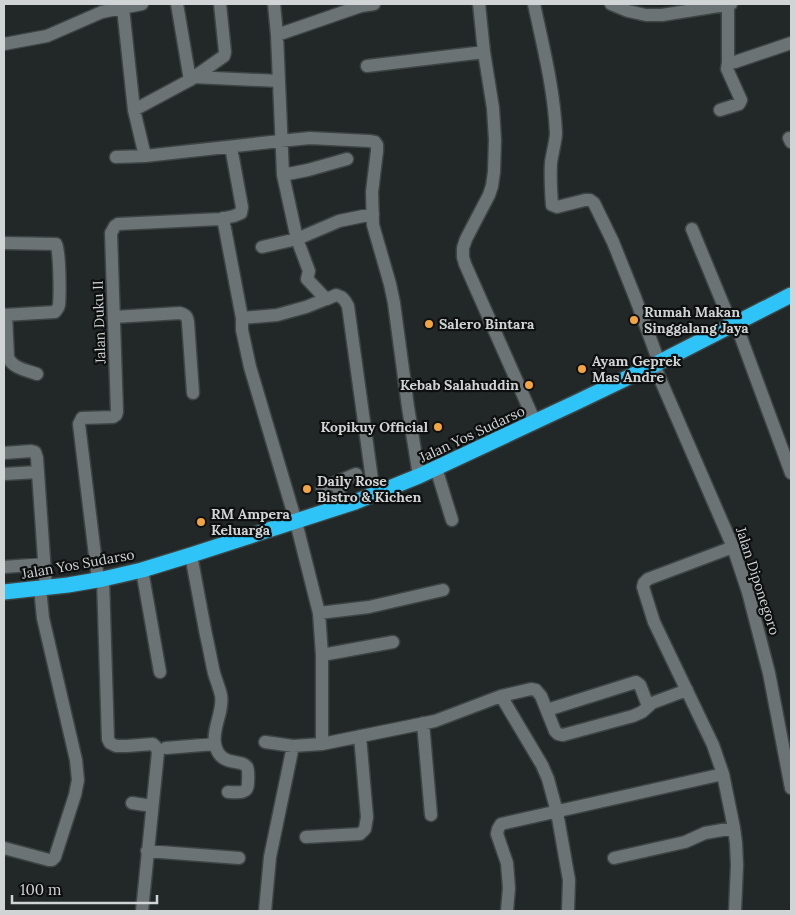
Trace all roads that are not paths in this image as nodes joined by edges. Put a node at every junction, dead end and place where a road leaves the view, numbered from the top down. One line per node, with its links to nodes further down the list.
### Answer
1 (142, 4): 11 (street)
2 (177, 4): 18 (street)
3 (220, 4): 18 (street)
4 (274, 4): 12 (street)
5 (374, 4): 12 (street)
6 (479, 4): 15 (street)
7 (534, 4): 40 (street, Jalan Diponegoro)
8 (611, 4): 9 (street)
9 (729, 4): 16 (street)
10 (102, 8): 11 (street); 14 (street)
11 (123, 8): 20 (street)
12 (276, 34): 19 (street)
13 (791, 43): 16 (street)
14 (4, 44)
15 (484, 52): 17 (street); 43 (street)
16 (728, 63): 21 (street)
17 (367, 66)
18 (191, 79): 19 (street); 20 (street)
19 (278, 81): 22 (street)
20 (134, 110): 24 (street)
21 (720, 110)
22 (280, 141): 23 (street); 27 (street); 28 (street)
23 (231, 147): 24 (street); 29 (street, Jalan Duku II)
24 (145, 156): 25 (street)
25 (116, 157)
26 (347, 158): 27 (street)
27 (282, 175): 31 (street)
28 (373, 214): 31 (street); 50 (street)
29 (223, 218): 37 (street, Jalan Duku II); 38 (street)
30 (692, 229): 39 (street)
31 (297, 239): 33 (street); 35 (street)
32 (4, 243): 36 (street)
33 (262, 247)
34 (791, 295): 39 (highway, Jalan Yos Sudarso)
35 (326, 299): 38 (street); 53 (street)
36 (5, 315): 41 (street)
37 (114, 317): 42 (street); 62 (street, Jalan Duku II)
38 (242, 318): 56 (street)
39 (734, 325): 40 (highway, Jalan Yos Sudarso); 47 (street)
40 (657, 364): 43 (highway, Jalan Yos Sudarso); 57 (street, Jalan Diponegoro)
41 (37, 374)
42 (193, 393)
43 (535, 422): 45 (highway, Jalan Yos Sudarso)
44 (4, 453): 46 (street)
45 (436, 468): 50 (highway, Jalan Yos Sudarso); 55 (street)
46 (38, 472): 48 (street); 59 (street)
47 (791, 473)
48 (4, 474)
49 (356, 474): 51 (street)
50 (419, 476): 53 (highway, Jalan Yos Sudarso)
51 (337, 482): 52 (street); 54 (street)
52 (322, 488)
53 (374, 494): 54 (highway, Jalan Yos Sudarso)
54 (342, 506): 56 (highway, Jalan Yos Sudarso)
55 (452, 520)
56 (296, 522): 58 (highway, Jalan Yos Sudarso); 66 (street)
57 (734, 547): 70 (street); 80 (street, Jalan Diponegoro)
58 (191, 555): 61 (highway, Jalan Yos Sudarso); 77 (street)
59 (44, 564): 60 (street); 63 (street)
60 (4, 567)
61 (142, 570): 62 (highway, Jalan Yos Sudarso); 69 (street)
62 (100, 579): 63 (highway, Jalan Yos Sudarso); 86 (street)
63 (43, 588): 65 (highway, Jalan Yos Sudarso); 91 (street)
64 (443, 590): 66 (street)
65 (4, 592)
66 (319, 613): 68 (street)
67 (393, 642): 68 (street)
68 (322, 655): 78 (street)
69 (160, 672)
70 (687, 690): 72 (street); 82 (street)
71 (501, 696): 73 (street); 74 (street); 87 (street)
72 (648, 706): 73 (street); 73 (street)
73 (547, 710)
74 (423, 723): 75 (street); 88 (street)
75 (360, 736): 78 (street); 90 (street)
76 (265, 742): 79 (street)
77 (215, 744): 81 (street); 84 (street)
78 (322, 744): 79 (street)
79 (293, 746): 96 (street)
80 (788, 747): 83 (street, Jalan Diponegoro)
81 (166, 748)
82 (723, 774): 87 (street); 89 (street)
83 (791, 788)
84 (228, 792)
85 (132, 803): 86 (street)
86 (152, 806): 92 (street)
87 (558, 812): 97 (street); 98 (street)
88 (431, 815)
89 (734, 828): 94 (street); 99 (street)
90 (306, 838)
91 (4, 848)
92 (147, 850): 93 (street); 95 (street)
93 (239, 858)
94 (614, 858)
95 (142, 911)
96 (265, 911)
97 (507, 911)
98 (568, 911)
99 (734, 911)

